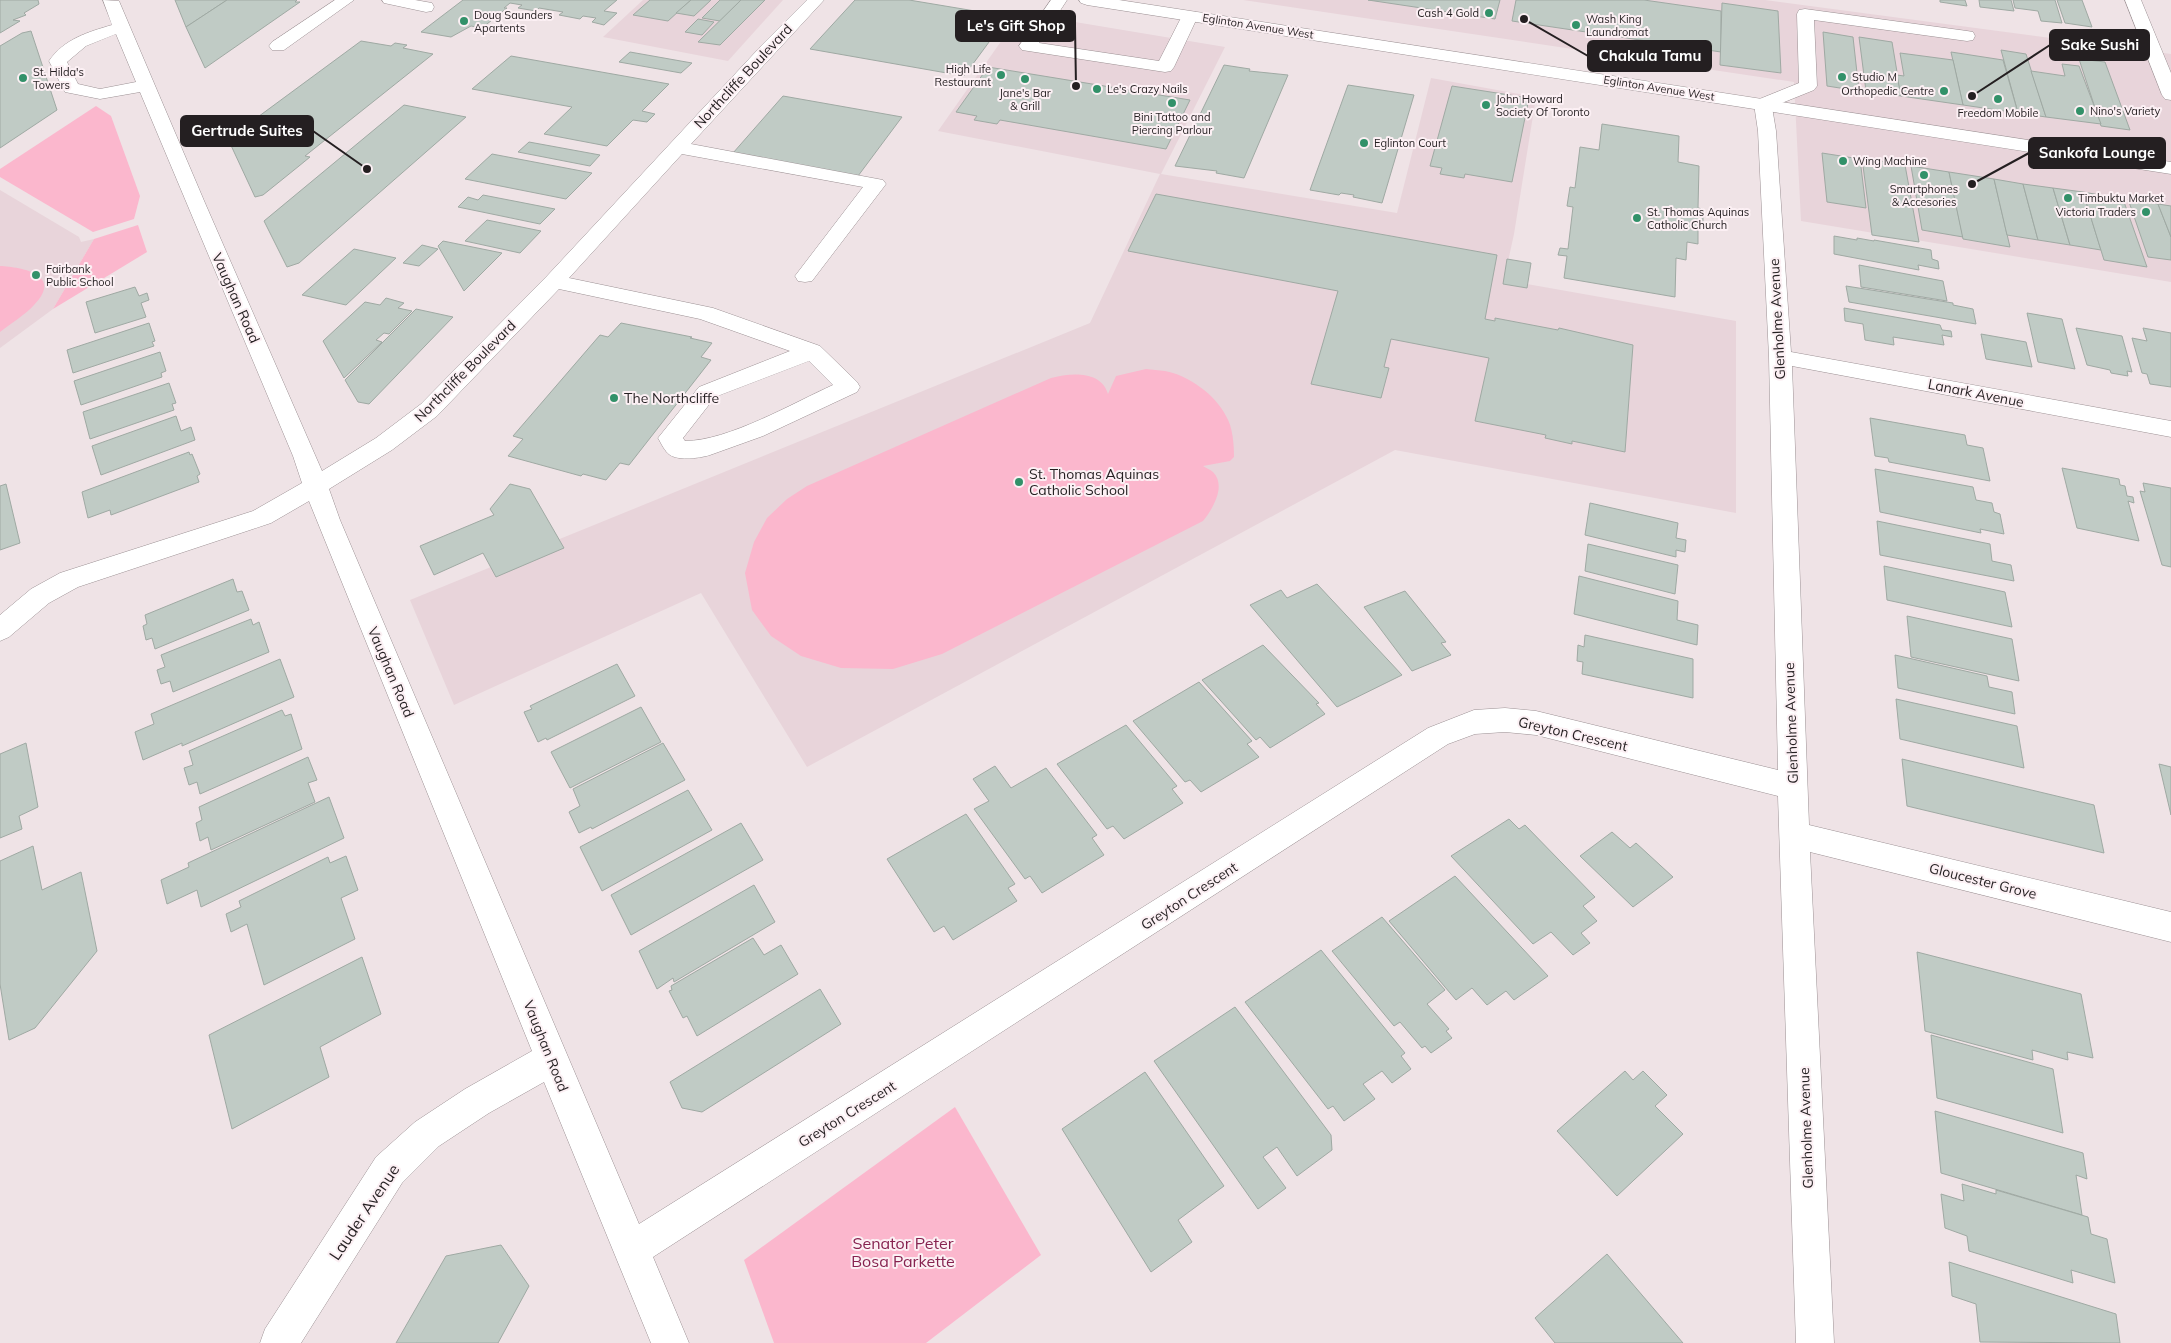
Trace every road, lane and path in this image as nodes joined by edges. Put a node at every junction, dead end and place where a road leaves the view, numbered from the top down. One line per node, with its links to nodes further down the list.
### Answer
1 (346, 0): 12 (street)
2 (390, 0): 8 (street)
3 (816, 0): 17 (street, Northcliffe Boulevard)
4 (1059, 0): 9 (street)
5 (1087, 0): 9 (street, Eglinton Avenue West)
6 (2133, 0): 13 (street)
7 (111, 1): 10 (street, Vaughan Road)
8 (426, 7)
9 (1190, 16): 16 (street, Eglinton Avenue West)
10 (122, 28): 14 (street, Vaughan Road); 14 (street)
11 (1967, 36): 16 (street)
12 (278, 46)
13 (2163, 57): 15 (street)
14 (146, 85): 24 (street, Vaughan Road)
15 (2171, 95)
16 (1763, 104): 18 (street, Eglinton Avenue West); 22 (street, Glenholme Avenue)
17 (676, 147): 19 (street); 20 (street, Northcliffe Boulevard)
18 (2171, 168)
19 (805, 276)
20 (554, 281): 21 (street); 24 (street, Northcliffe Boulevard)
21 (812, 351): 21 (street)
22 (1780, 357): 23 (street, Lanark Avenue); 26 (street, Glenholme Avenue)
23 (2171, 429)
24 (316, 486): 25 (street, Northcliffe Boulevard); 29 (street, Vaughan Road)
25 (0, 630)
26 (1793, 787): 27 (street, Glenholme Avenue); 30 (street, Greyton Crescent)
27 (1795, 836): 28 (street, Gloucester Grove); 33 (street, Glenholme Avenue)
28 (2171, 927)
29 (552, 1059): 30 (street, Vaughan Road); 31 (street, Lauder Avenue)
30 (630, 1250): 32 (street, Vaughan Road)
31 (279, 1343)
32 (670, 1343)
33 (1815, 1343)

